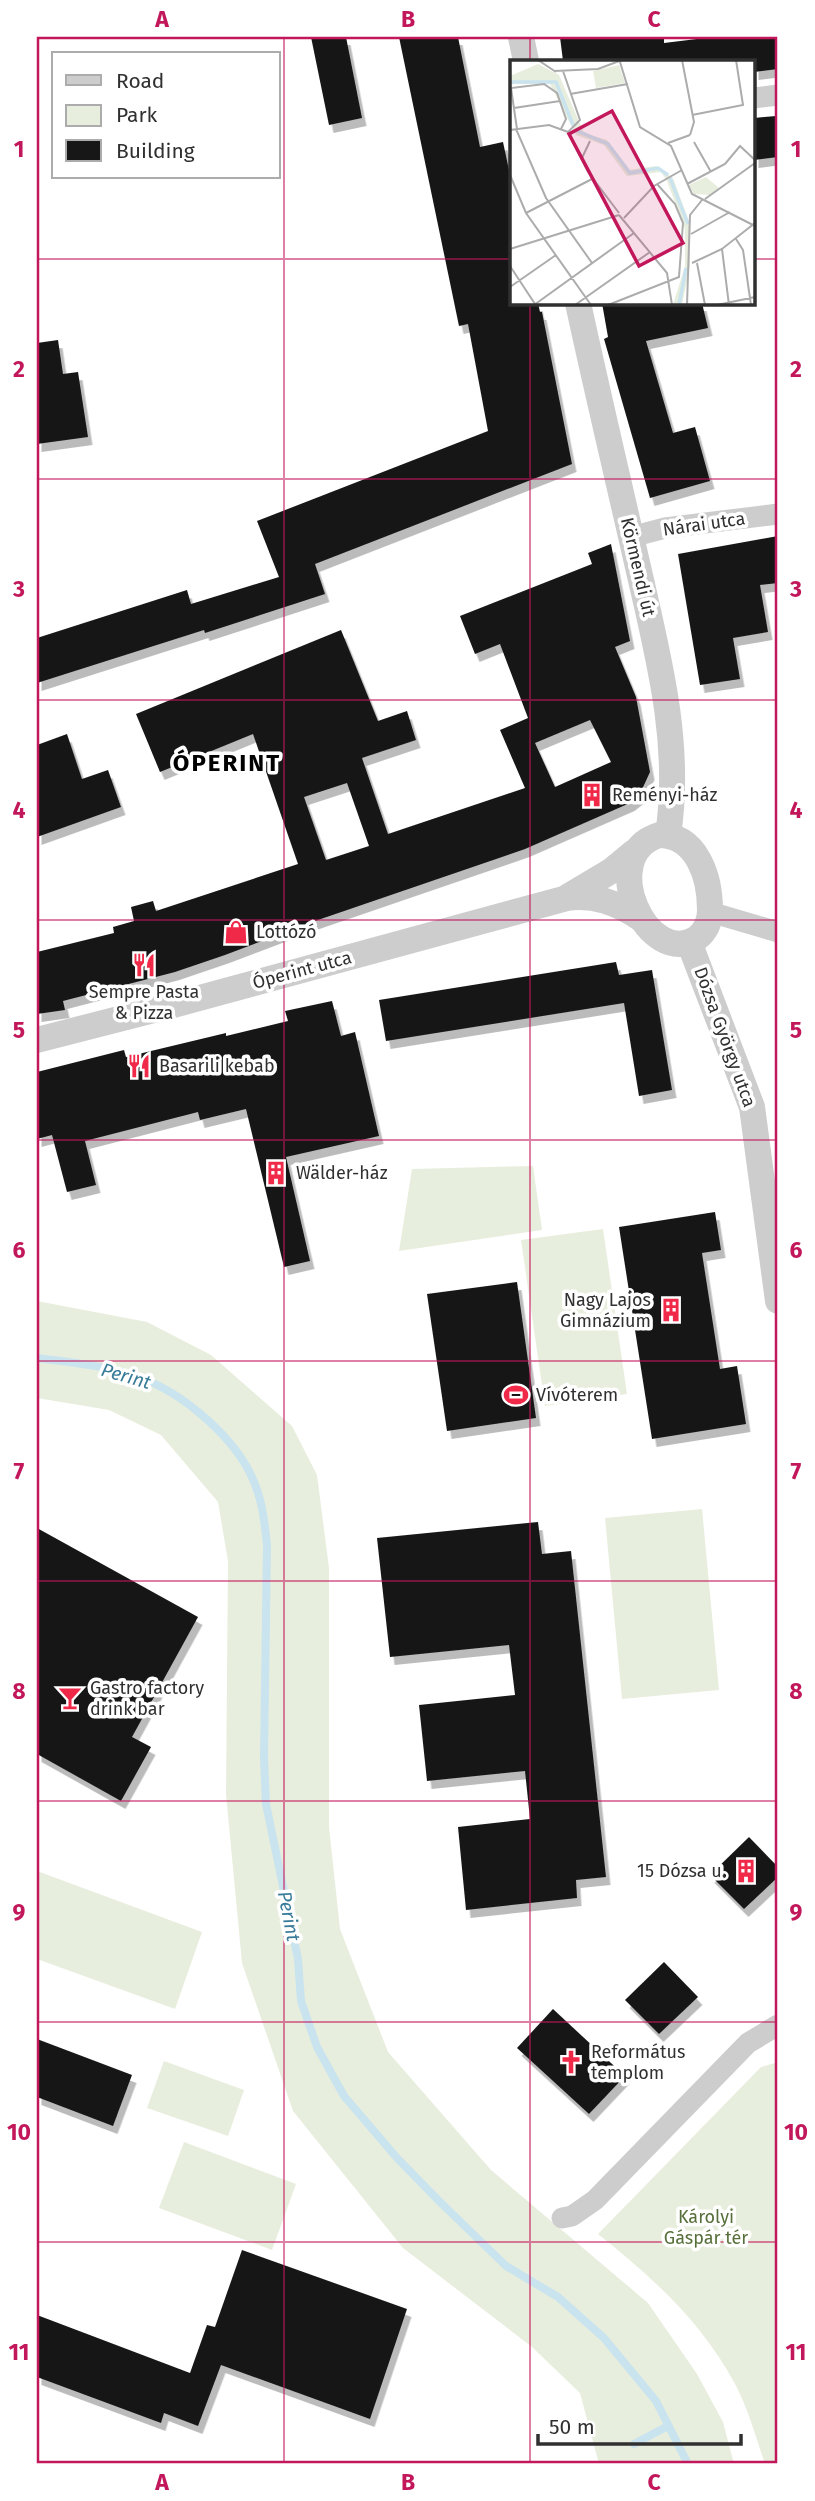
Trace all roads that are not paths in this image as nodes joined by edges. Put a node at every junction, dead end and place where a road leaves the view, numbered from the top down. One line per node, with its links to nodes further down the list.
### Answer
1 (522, 37): 2 (street)
2 (526, 60)
3 (778, 95): 4 (street)
4 (756, 98)
5 (578, 304): 7 (street, Körmendi út)
6 (778, 514): 7 (street, Nárai utca)
7 (631, 537): 8 (street, Körmendi út)
8 (668, 835): 9 (street); 11 (street)
9 (634, 852): 10 (street, Óperint utca); 12 (street)
10 (567, 898): 12 (street, Óperint utca); 15 (street, Óperint utca)
11 (710, 912): 13 (street); 14 (street)
12 (640, 918): 14 (street)
13 (778, 932)
14 (690, 942): 16 (street, Dózsa György utca)
15 (37, 1040)
16 (778, 1301)
17 (778, 2025): 18 (street)
18 (562, 2218)

